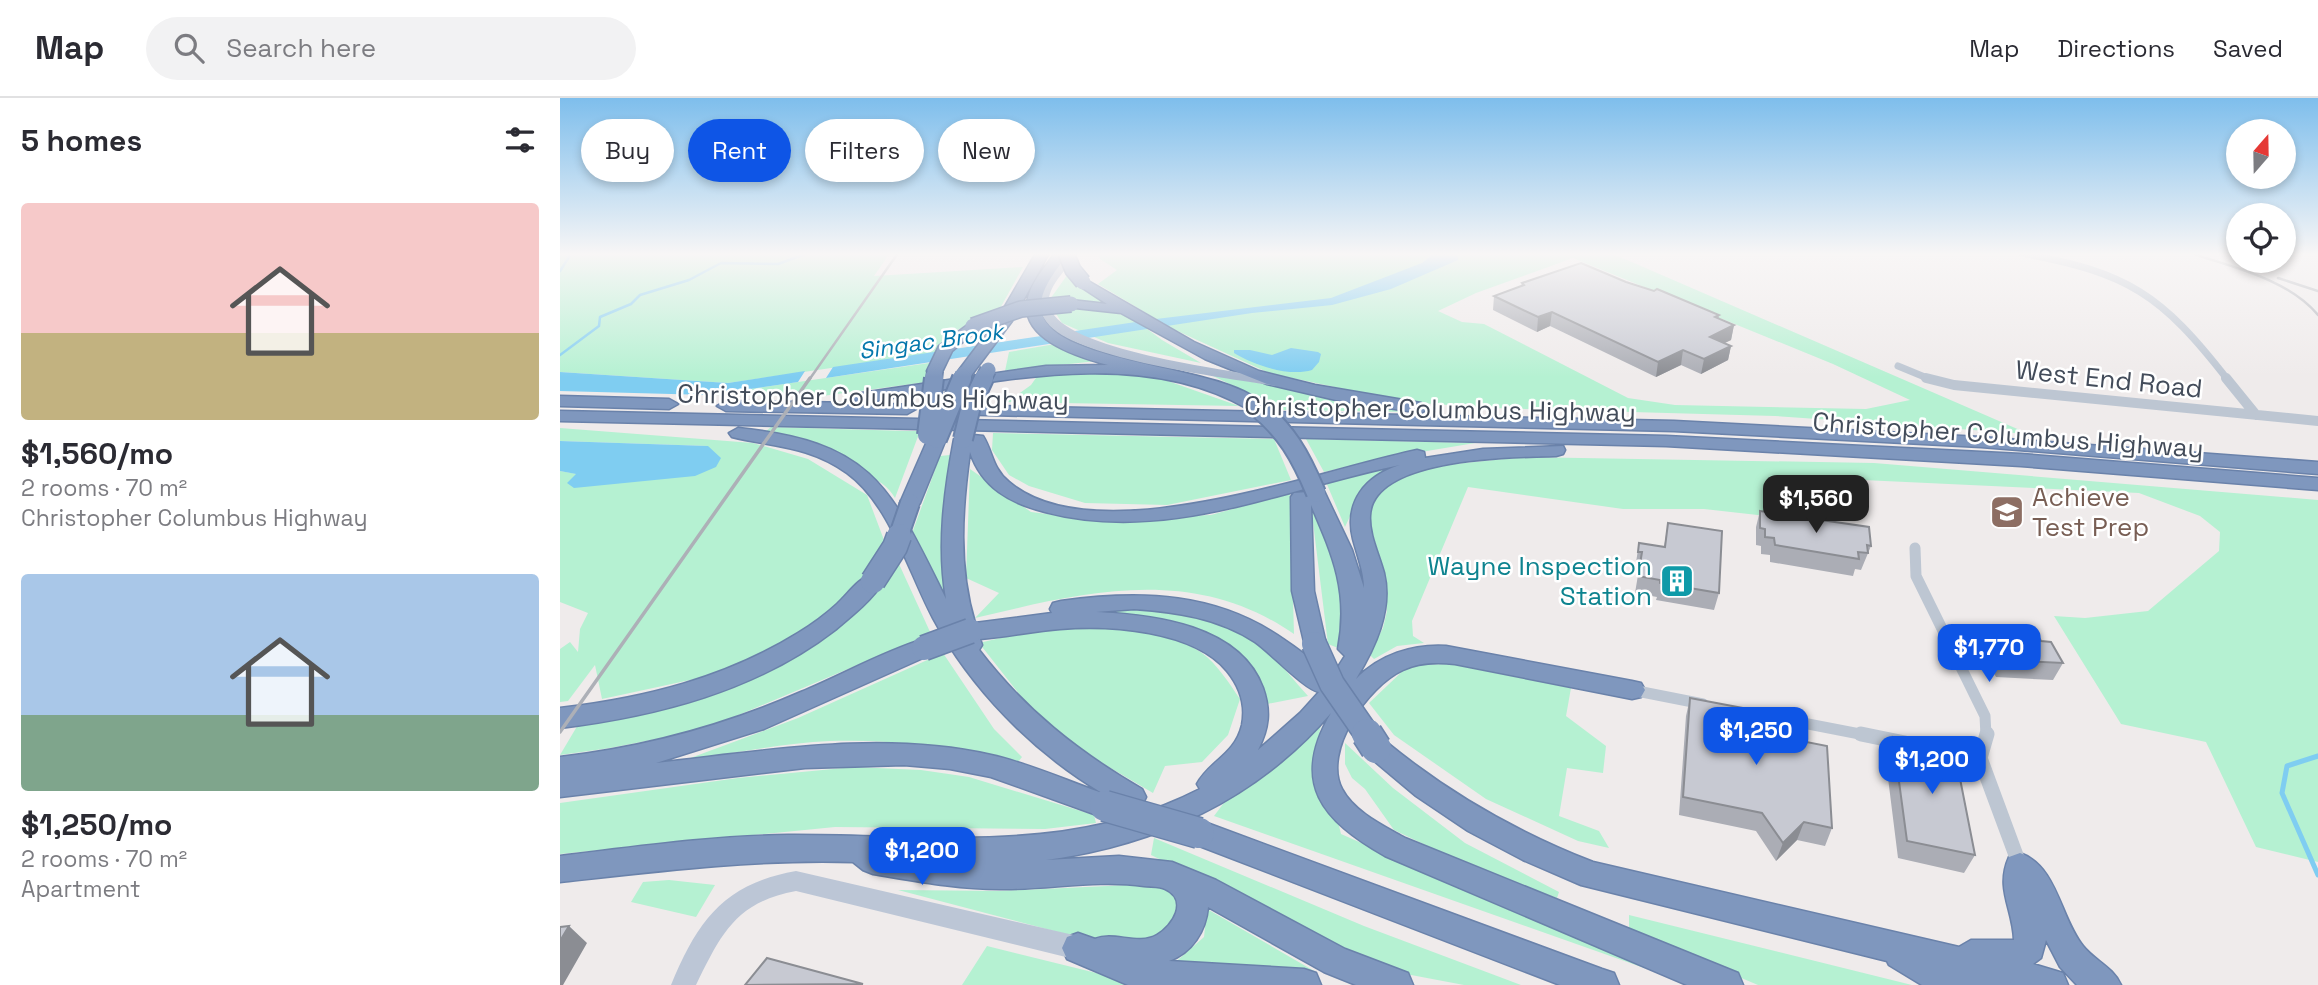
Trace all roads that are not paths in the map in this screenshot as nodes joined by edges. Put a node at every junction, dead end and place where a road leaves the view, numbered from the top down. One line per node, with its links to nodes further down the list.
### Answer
1 (1020, 294): 8 (highway)
2 (1038, 294): 7 (highway)
3 (1046, 294): 7 (main road)
4 (1103, 294): 6 (highway, bridge)
5 (2145, 294): 14 (street)
6 (1141, 318): 11 (highway); 18 (highway, bridge)
7 (1058, 337): 10 (highway); 11 (main road)
8 (991, 348): 18 (highway, bridge); 19 (highway, bridge)
9 (1898, 366): 14 (street, West End Road)
10 (1158, 371): 13 (highway); 24 (highway, bridge)
11 (1299, 386): 16 (highway)
12 (560, 401): 13 (highway, Christopher Columbus Highway)
13 (720, 406): 16 (highway, Christopher Columbus Highway)
14 (2256, 415): 17 (street, West End Road)
15 (560, 417): 21 (highway, Christopher Columbus Highway); 27 (highway)
16 (1524, 422): 22 (highway, Christopher Columbus Highway)
17 (2318, 422)
18 (931, 439): 32 (highway, bridge)
19 (970, 440): 20 (highway); 27 (highway)
20 (1579, 448): 21 (highway); 28 (highway)
21 (1817, 449): 23 (highway, Christopher Columbus Highway)
22 (2318, 468)
23 (2318, 484)
24 (1308, 495): 28 (highway); 33 (highway, bridge)
25 (1915, 548): 34 (street)
26 (995, 627): 28 (highway); 35 (highway, bridge); 38 (highway)
27 (974, 658): 37 (highway)
28 (1325, 688): 33 (highway, bridge); 38 (highway)
29 (1632, 690): 30 (street); 50 (highway)
30 (1718, 707)
31 (1758, 715): 34 (street)
32 (560, 718)
33 (1377, 748): 43 (highway)
34 (1980, 758): 40 (street)
35 (560, 768)
36 (560, 786): 37 (highway)
37 (1119, 801): 49 (highway, bridge)
38 (1100, 839): 39 (highway)
39 (851, 849): 41 (highway); 42 (highway)
40 (2020, 866): 45 (highway); 53 (highway)
41 (560, 869)
42 (1171, 876): 44 (highway); 48 (highway)
43 (1889, 947): 45 (highway); 51 (highway)
44 (1078, 948): 46 (street); 47 (highway)
45 (1921, 954): 52 (highway)
46 (683, 985)
47 (1304, 985)
48 (1396, 985)
49 (1602, 985)
50 (1726, 985)
51 (1964, 985)
52 (2051, 985)
53 (2104, 985)

